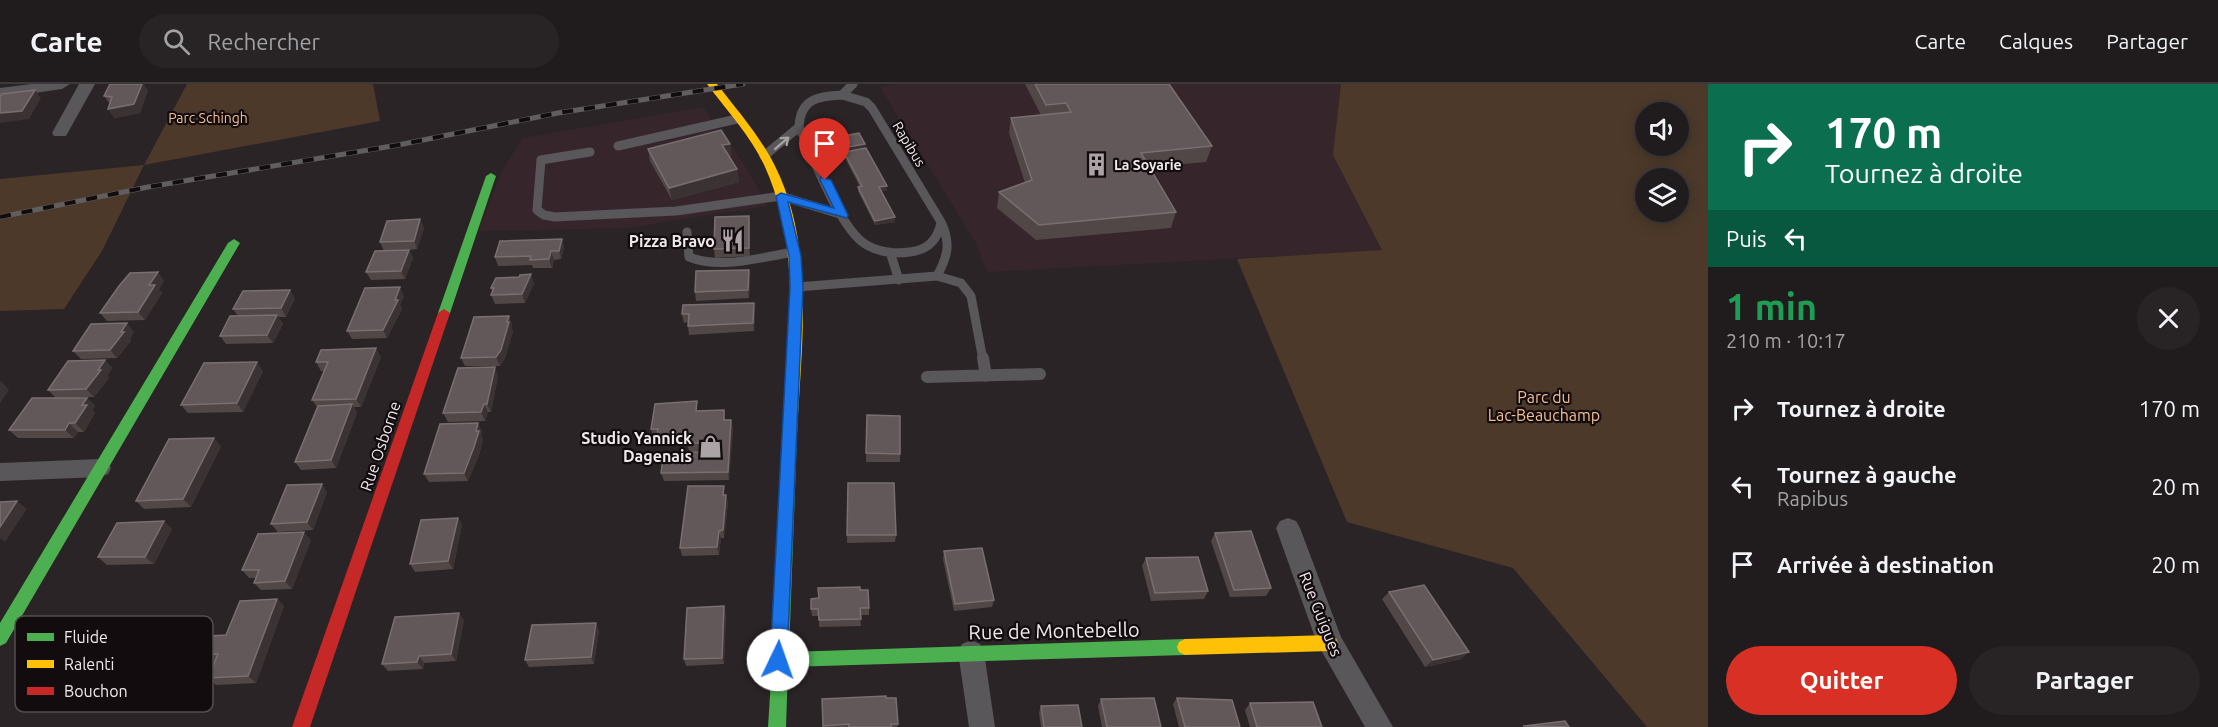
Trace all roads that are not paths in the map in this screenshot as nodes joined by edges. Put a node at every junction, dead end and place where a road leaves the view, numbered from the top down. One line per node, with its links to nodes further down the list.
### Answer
1 (62, 84): 5 (street)
2 (87, 84): 9 (street)
3 (712, 84): 7 (street)
4 (853, 84): 6 (lane)
5 (0, 93)
6 (842, 95): 8 (lane, Rapibus); 16 (lane, Rapibus)
7 (737, 119): 10 (lane); 12 (street)
8 (799, 127): 12 (lane, one-way to 8); 15 (lane)
9 (60, 132)
10 (618, 146)
11 (590, 152): 14 (lane)
12 (764, 156): 14 (street)
13 (491, 176): 34 (street, Rue Osborne)
14 (781, 196): 15 (lane); 19 (street)
15 (843, 215): 20 (lane)
16 (940, 222): 20 (lane); 21 (lane, Rapibus)
17 (687, 232): 19 (lane)
18 (234, 243): 27 (street)
19 (794, 252): 23 (street)
20 (890, 252): 22 (lane)
21 (937, 276): 22 (lane); 25 (lane)
22 (899, 280): 23 (lane)
23 (796, 287): 33 (street)
24 (1040, 374): 25 (lane)
25 (986, 376): 26 (lane)
26 (927, 377)
27 (100, 468): 28 (street); 30 (street)
28 (0, 472)
29 (1288, 528): 31 (street, Rue Guigues)
30 (0, 638)
31 (1330, 643): 32 (street, Rue de Montebello); 37 (street, Rue Guigues)
32 (971, 652): 33 (street, Rue de Montebello); 36 (street)
33 (778, 660): 35 (street)
34 (301, 727)
35 (777, 727)
36 (982, 727)
37 (1380, 727)

